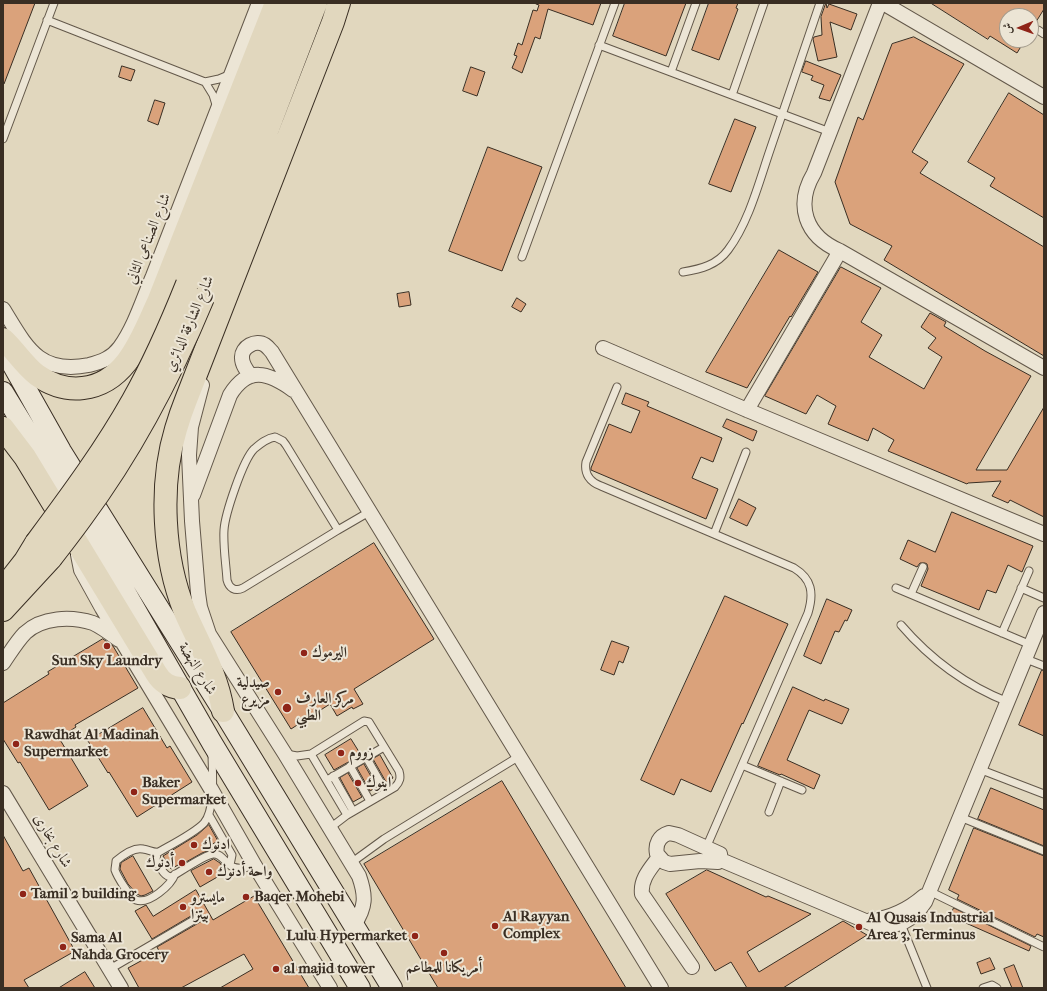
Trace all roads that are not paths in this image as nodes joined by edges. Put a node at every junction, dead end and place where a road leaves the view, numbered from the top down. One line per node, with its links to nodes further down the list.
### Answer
1 (54, 3): 12 (lane)
2 (259, 3): 15 (street, شارع الصناعي الثاني)
3 (276, 3): 29 (highway)
4 (296, 3): 26 (highway, شارع الشارقة الدائري)
5 (316, 3): 26 (highway, شارع الشارقة الدائري)
6 (339, 3): 28 (highway)
7 (615, 3): 13 (lane)
8 (696, 3): 14 (lane)
9 (764, 3): 17 (lane)
10 (820, 3): 20 (lane)
11 (882, 3): 18 (street); 21 (street)
12 (48, 20): 16 (lane); 22 (lane)
13 (599, 45): 14 (lane); 24 (lane)
14 (671, 72): 17 (lane)
15 (232, 74): 16 (lane); 19 (street, شارع الصناعي الثاني)
16 (205, 82): 19 (lane)
17 (732, 95): 20 (lane)
18 (1044, 97)
19 (217, 110): 27 (street, شارع الصناعي الثاني)
20 (782, 114): 21 (lane); 25 (lane)
21 (830, 132): 23 (street)
22 (3, 140)
23 (840, 251): 32 (street); 37 (street)
24 (522, 257)
25 (683, 272)
26 (195, 291): 45 (highway, شارع الشارقة الدائري, bridge); 55 (highway, شارع الشارقة الدائري, bridge)
27 (3, 309)
28 (216, 324): 40 (street); 66 (highway)
29 (3, 339)
30 (3, 348): 66 (main road, شارع النهضة)
31 (603, 348): 37 (street)
32 (1044, 368)
33 (251, 376): 36 (street); 36 (street); 40 (street)
34 (617, 387): 43 (lane)
35 (3, 392): 64 (main road, شارع النهضة)
36 (296, 393): 41 (street)
37 (747, 410): 44 (street)
38 (3, 428): 46 (highway)
39 (746, 452): 43 (lane)
40 (191, 500): 69 (street)
41 (369, 512): 42 (lane); 72 (street)
42 (338, 530): 42 (lane)
43 (714, 534): 73 (lane)
44 (1044, 534)
45 (36, 543): 49 (highway); 52 (highway, شارع الشارقة الدائري)
46 (79, 546): 59 (street); 64 (highway)
47 (923, 567): 53 (lane)
48 (1028, 571): 51 (lane)
49 (3, 574)
50 (896, 588): 53 (lane)
51 (1021, 588): 54 (lane); 58 (lane)
52 (3, 589)
53 (912, 594): 58 (lane)
54 (1044, 598)
55 (3, 610)
56 (1044, 613): 60 (street)
57 (901, 625): 65 (lane)
58 (1002, 633): 60 (lane)
59 (124, 643): 62 (street); 78 (street)
60 (1031, 645): 61 (street)
61 (1026, 659): 63 (lane); 65 (street)
62 (3, 663)
63 (1044, 666)
64 (180, 688): 67 (main road, شارع النهضة)
65 (1008, 702): 75 (street)
66 (223, 711): 102 (main road, شارع النهضة)
67 (212, 743): 78 (lane); 108 (main road, شارع النهضة)
68 (384, 747): 70 (lane); 71 (lane); 80 (lane)
69 (285, 754): 70 (lane); 88 (street)
70 (311, 754): 76 (lane)
71 (366, 757): 74 (lane); 80 (lane)
72 (518, 757): 94 (lane); 110 (street)
73 (742, 765): 77 (lane); 89 (lane)
74 (350, 766): 76 (lane); 83 (lane)
75 (979, 768): 82 (lane); 87 (street)
76 (330, 778): 85 (lane)
77 (781, 781): 79 (lane); 84 (lane)
78 (212, 789): 86 (lane); 96 (street)
79 (802, 790)
80 (386, 792): 83 (lane)
81 (3, 793): 105 (street, شارع بخارى)
82 (1044, 794)
83 (370, 801): 85 (lane)
84 (769, 812)
85 (350, 813): 88 (lane)
86 (209, 815): 91 (lane); 95 (lane)
87 (960, 817): 90 (lane); 98 (street)
88 (330, 828): 94 (street)
89 (706, 848): 92 (street); 93 (street)
90 (1044, 851)
91 (159, 852): 97 (lane); 97 (lane)
92 (661, 859): 93 (street); 104 (street)
93 (721, 860): 100 (street)
94 (351, 863): 102 (street)
95 (230, 865): 96 (lane); 97 (lane)
96 (255, 866): 107 (street)
97 (175, 874)
98 (929, 891): 100 (street); 101 (street); 103 (lane)
99 (199, 917): 105 (lane)
100 (863, 920): 101 (street)
101 (901, 924): 111 (lane)
102 (354, 925): 109 (main road, شارع النهضة)
103 (1044, 947)
104 (692, 967)
105 (110, 970): 106 (street, شارع بخارى)
106 (121, 988)
107 (330, 988)
108 (360, 988)
109 (392, 988)
110 (661, 988)
111 (927, 988)
112 (983, 988): 113 (lane)
113 (997, 988)

